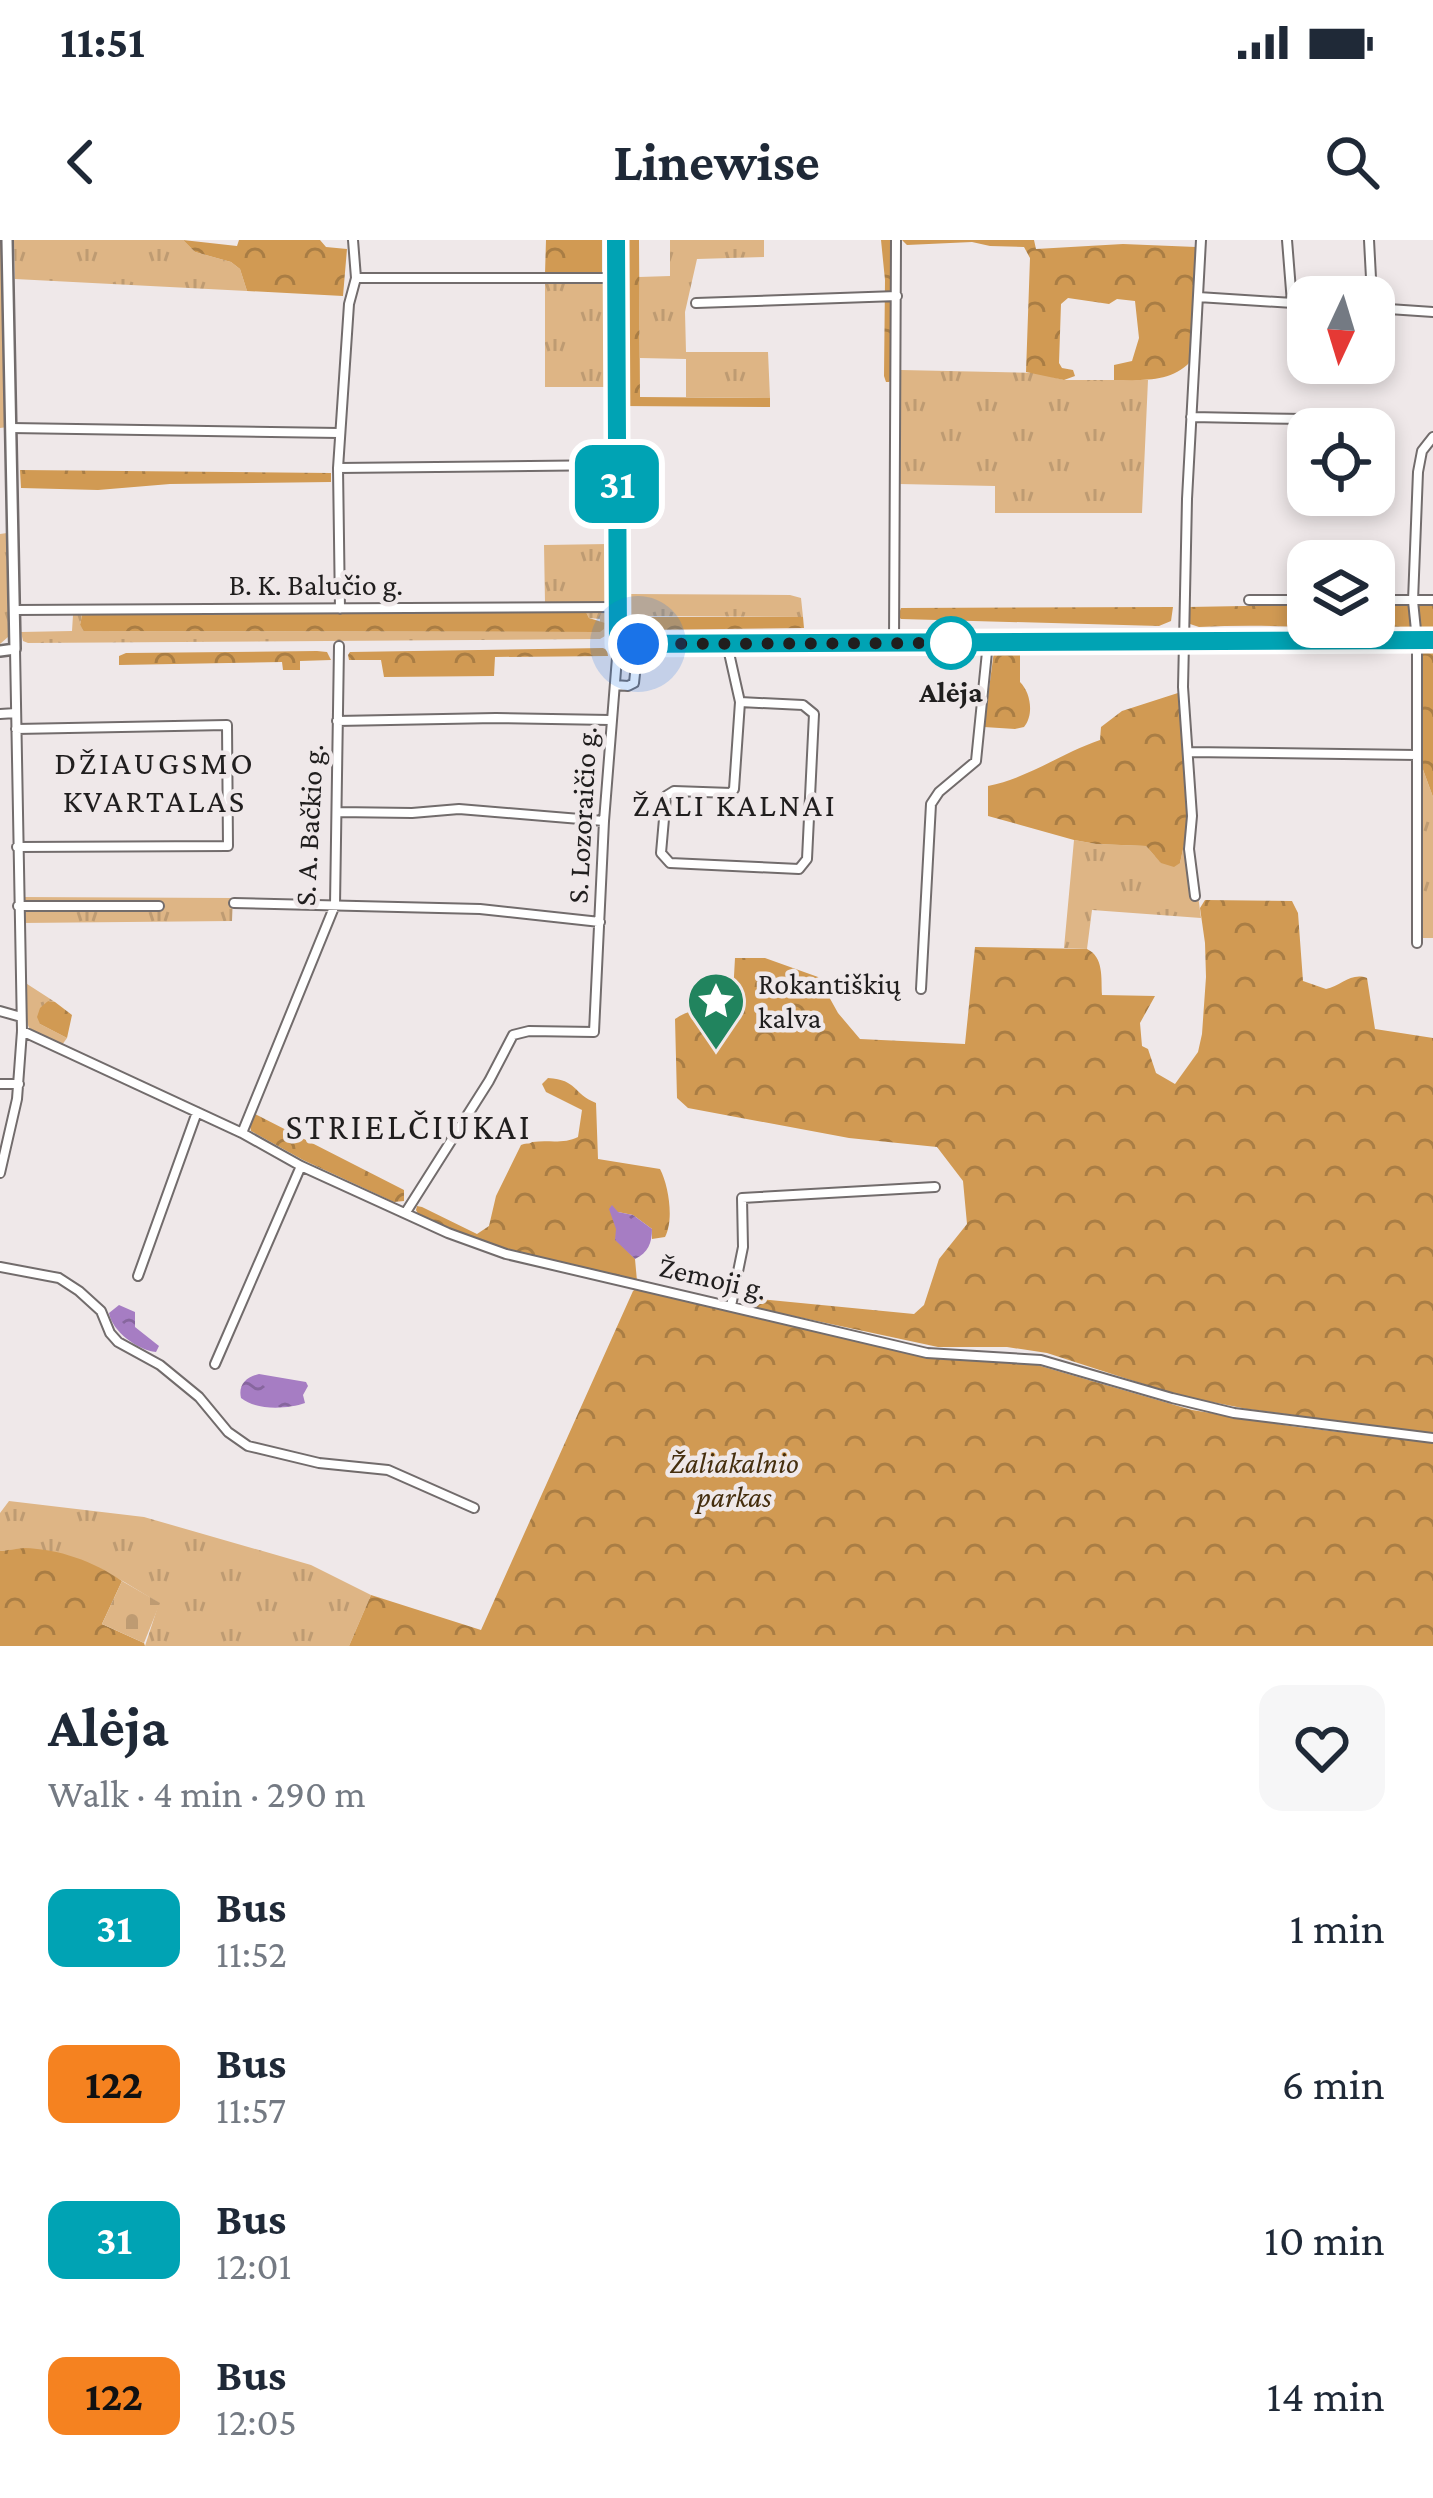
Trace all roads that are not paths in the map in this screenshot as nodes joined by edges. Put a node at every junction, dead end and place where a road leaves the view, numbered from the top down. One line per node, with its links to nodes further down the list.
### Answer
1 (7, 240): 8 (street)
2 (353, 240): 11 (street)
3 (616, 240): 12 (street, S. Lozoraičio g.)
4 (896, 240): 13 (street)
5 (1201, 240): 14 (street)
6 (1287, 240): 9 (street)
7 (1369, 240): 10 (street)
8 (4, 273): 19 (street)
9 (1290, 276)
10 (1371, 276)
11 (356, 278): 12 (street); 23 (street)
12 (617, 278): 25 (street, S. Lozoraičio g.)
13 (897, 296): 15 (street); 39 (street)
14 (1198, 297): 16 (street); 20 (street)
15 (696, 303)
16 (1287, 303)
17 (1395, 309): 18 (street)
18 (1433, 312)
19 (5, 375): 22 (street)
20 (1191, 417): 21 (street); 38 (street)
21 (1287, 418)
22 (11, 428): 23 (street); 34 (street)
23 (339, 434): 26 (street)
24 (1433, 437): 31 (street)
25 (617, 465): 26 (street); 32 (street, S. Lozoraičio g.)
26 (338, 468): 33 (street)
27 (1249, 600): 28 (street)
28 (1287, 600)
29 (1433, 600): 31 (street)
30 (1395, 601): 31 (street)
31 (1413, 601): 35 (street)
32 (617, 608): 33 (street, B. K. Balučio g.); 40 (street, S. Lozoraičio g.)
33 (340, 609): 34 (street, B. K. Balučio g.)
34 (14, 610): 44 (street)
35 (1417, 640): 36 (street); 38 (street); 54 (street)
36 (1433, 640)
37 (988, 642): 38 (street); 39 (street); 65 (street)
38 (1184, 642): 53 (street)
39 (894, 643): 42 (street)
40 (618, 644): 41 (street); 46 (street, S. Lozoraičio g.)
41 (638, 644): 42 (street); 46 (street)
42 (727, 644): 47 (street)
43 (339, 646): 51 (street, S. A. Bačkio g.)
44 (15, 649): 45 (street); 48 (street)
45 (0, 651)
46 (615, 686): 50 (street, S. Lozoraičio g.)
47 (740, 702): 47 (street)
48 (16, 713): 49 (street); 52 (street)
49 (0, 714)
50 (610, 720): 51 (street); 56 (street, S. Lozoraičio g.)
51 (337, 721): 55 (street, S. A. Bačkio g.)
52 (16, 729): 57 (street); 57 (street)
53 (1188, 752): 54 (street); 58 (street)
54 (1418, 755): 64 (street)
55 (338, 812): 56 (street); 60 (street, S. A. Bačkio g.)
56 (604, 820): 63 (street, S. Lozoraičio g.)
57 (16, 847): 61 (street)
58 (1196, 896)
59 (234, 903): 60 (street)
60 (335, 904): 63 (street); 72 (street, S. A. Bačkio g.)
61 (18, 906): 62 (street); 67 (street)
62 (159, 906)
63 (600, 922): 76 (street, S. Lozoraičio g.)
64 (1418, 944)
65 (921, 989)
66 (0, 1012): 67 (street)
67 (21, 1017): 68 (street)
68 (22, 1031): 70 (street); 71 (street, Žemoji g.)
69 (0, 1084): 70 (street)
70 (19, 1084): 74 (street)
71 (197, 1112): 72 (street, Žemoji g.); 78 (street)
72 (242, 1133): 73 (street, Žemoji g.)
73 (302, 1166): 76 (street, Žemoji g.); 80 (street)
74 (0, 1173)
75 (934, 1187): 79 (street)
76 (406, 1212): 79 (street, Žemoji g.)
77 (0, 1267): 82 (street)
78 (138, 1276)
79 (731, 1306): 81 (street, Žemoji g.)
80 (215, 1364)
81 (1433, 1438)
82 (475, 1508)

